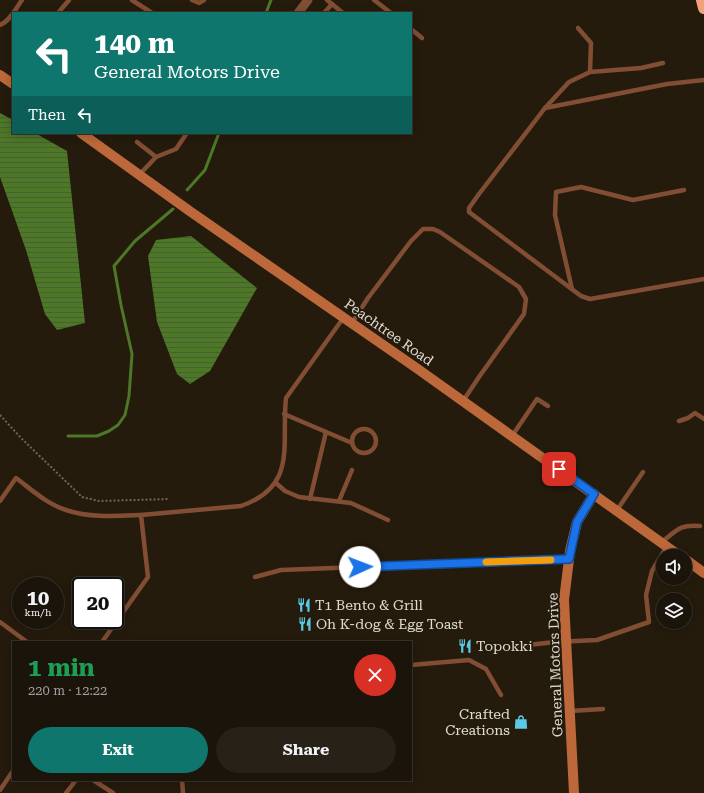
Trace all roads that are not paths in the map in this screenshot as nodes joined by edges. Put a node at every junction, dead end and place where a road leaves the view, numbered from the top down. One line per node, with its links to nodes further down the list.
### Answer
1 (22, 0): 12 (lane)
2 (69, 0): 13 (lane)
3 (132, 0): 14 (lane)
4 (192, 0): 5 (lane)
5 (204, 0)
6 (308, 0): 15 (street)
7 (327, 0): 10 (lane)
8 (374, 0): 18 (lane)
9 (702, 0): 11 (highway)
10 (332, 4): 16 (lane); 17 (lane)
11 (704, 8)
12 (13, 12)
13 (59, 12)
14 (150, 12)
15 (299, 12)
16 (325, 12)
17 (342, 12)
18 (390, 12)
19 (12, 14): 20 (lane)
20 (0, 25)
21 (578, 28): 25 (lane)
22 (412, 30): 23 (lane)
23 (422, 38)
24 (663, 63): 25 (lane)
25 (590, 72): 29 (lane)
26 (0, 75): 28 (street)
27 (704, 80): 29 (lane)
28 (12, 83)
29 (545, 108): 37 (lane)
30 (82, 134): 34 (street, Peachtree Road)
31 (186, 134): 33 (lane)
32 (138, 142): 33 (lane)
33 (156, 158): 34 (lane)
34 (140, 175): 38 (street, Peachtree Road)
35 (684, 190): 37 (lane)
36 (704, 279): 37 (lane)
37 (572, 289)
38 (348, 320): 39 (street, Peachtree Road); 39 (lane); 41 (lane)
39 (463, 401): 45 (street, Peachtree Road)
40 (548, 406): 45 (lane)
41 (284, 414): 44 (lane); 49 (lane)
42 (704, 419): 43 (lane)
43 (680, 421)
44 (326, 432): 46 (lane); 51 (lane)
45 (512, 436): 50 (street, Peachtree Road)
46 (352, 443): 46 (lane)
47 (352, 470): 53 (lane)
48 (643, 472): 54 (lane)
49 (276, 483): 51 (lane); 55 (lane)
50 (594, 494): 54 (street, Peachtree Road); 60 (street, General Motors Drive)
51 (310, 499): 53 (lane)
52 (0, 501): 55 (lane)
53 (339, 502): 56 (lane)
54 (616, 510): 58 (street, Peachtree Road)
55 (141, 515): 66 (lane)
56 (388, 520)
57 (700, 526): 58 (lane)
58 (664, 544): 59 (street, Peachtree Road); 67 (lane)
59 (671, 549)
60 (569, 559): 63 (lane); 67 (street, General Motors Drive)
61 (692, 564): 62 (street)
62 (704, 573)
63 (255, 577)
64 (0, 622): 65 (lane)
65 (26, 641)
66 (103, 641)
67 (567, 642): 68 (lane); 72 (street, General Motors Drive)
68 (519, 646)
69 (412, 665): 70 (lane)
70 (501, 695)
71 (603, 709): 72 (lane)
72 (570, 710): 81 (street, General Motors Drive)
73 (12, 772): 77 (lane)
74 (75, 781): 78 (lane)
75 (94, 781): 79 (lane)
76 (182, 781): 80 (lane)
77 (0, 790)
78 (66, 793)
79 (112, 793)
80 (183, 793)
81 (574, 793)

